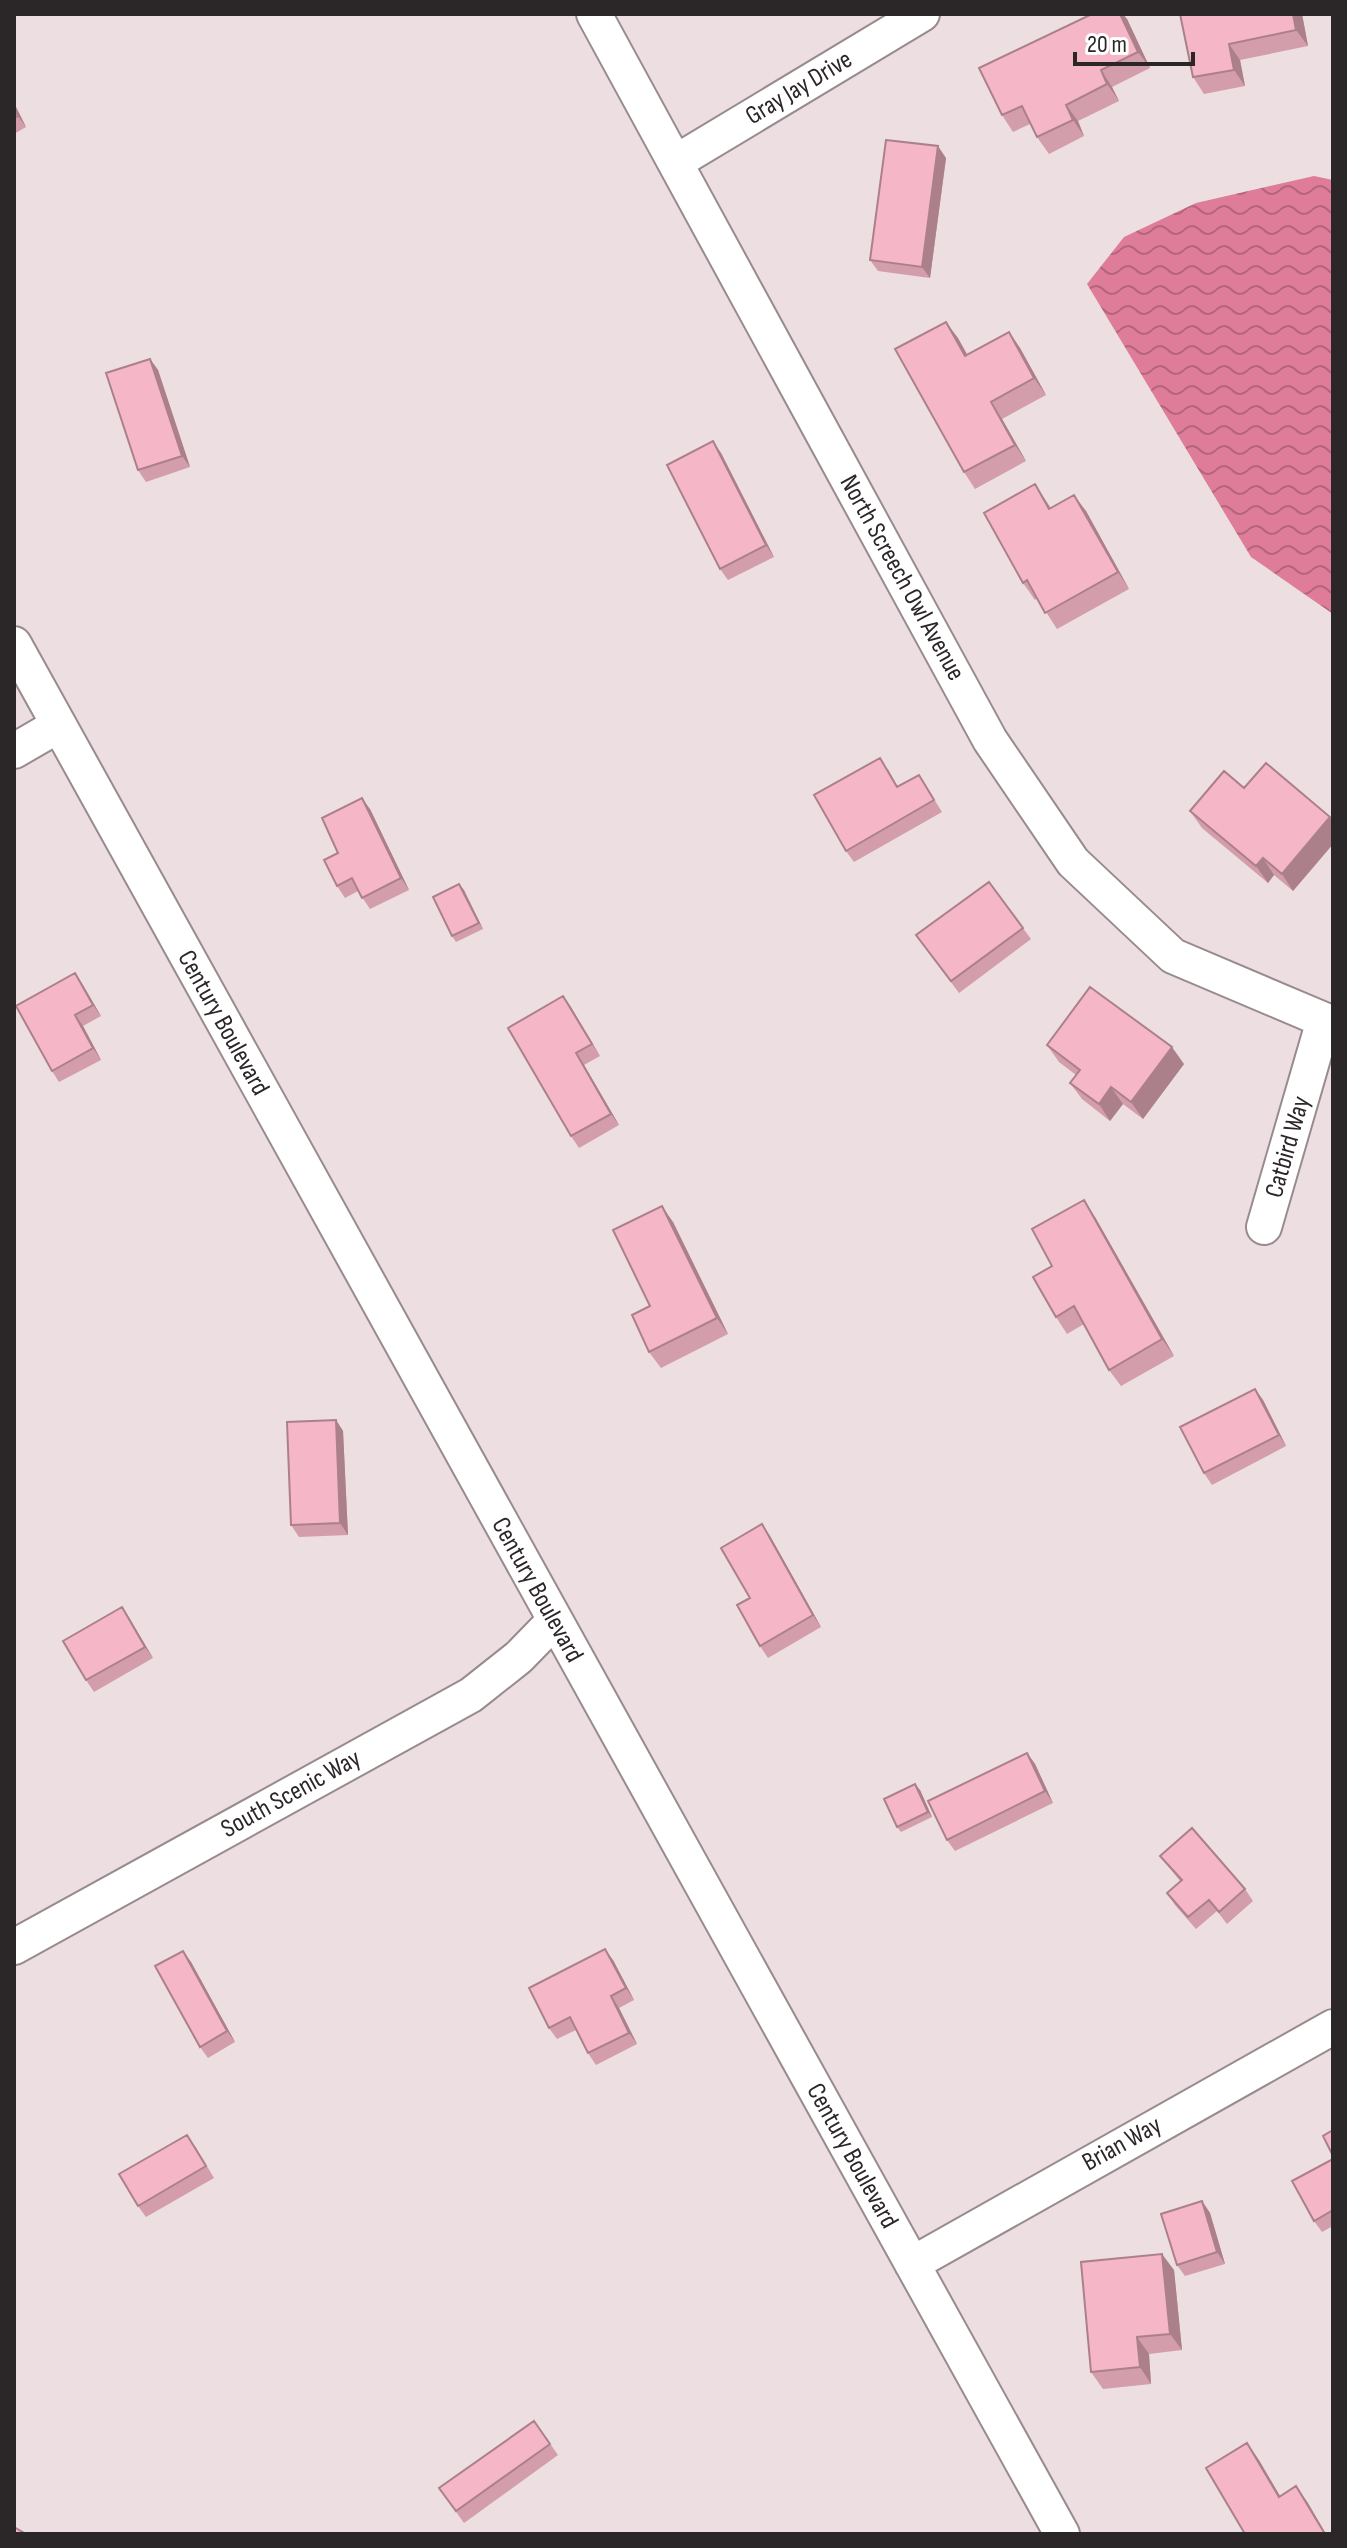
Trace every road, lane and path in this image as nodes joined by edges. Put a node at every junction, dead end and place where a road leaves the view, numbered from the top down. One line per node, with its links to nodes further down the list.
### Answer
1 (594, 14): 3 (street, North Screech Owl Avenue)
2 (922, 14): 3 (street, Gray Jay Drive)
3 (676, 162): 7 (street, North Screech Owl Avenue)
4 (14, 644): 5 (street, Century Boulevard)
5 (59, 725): 6 (street); 9 (street, Century Boulevard)
6 (14, 751)
7 (1329, 1021): 8 (street, Catbird Way)
8 (1264, 1227)
9 (554, 1621): 10 (street, South Scenic Way); 12 (street, Century Boulevard)
10 (14, 1947)
11 (1333, 2027): 12 (street, Brian Way)
12 (912, 2264): 13 (street, Century Boulevard)
13 (1062, 2534)

